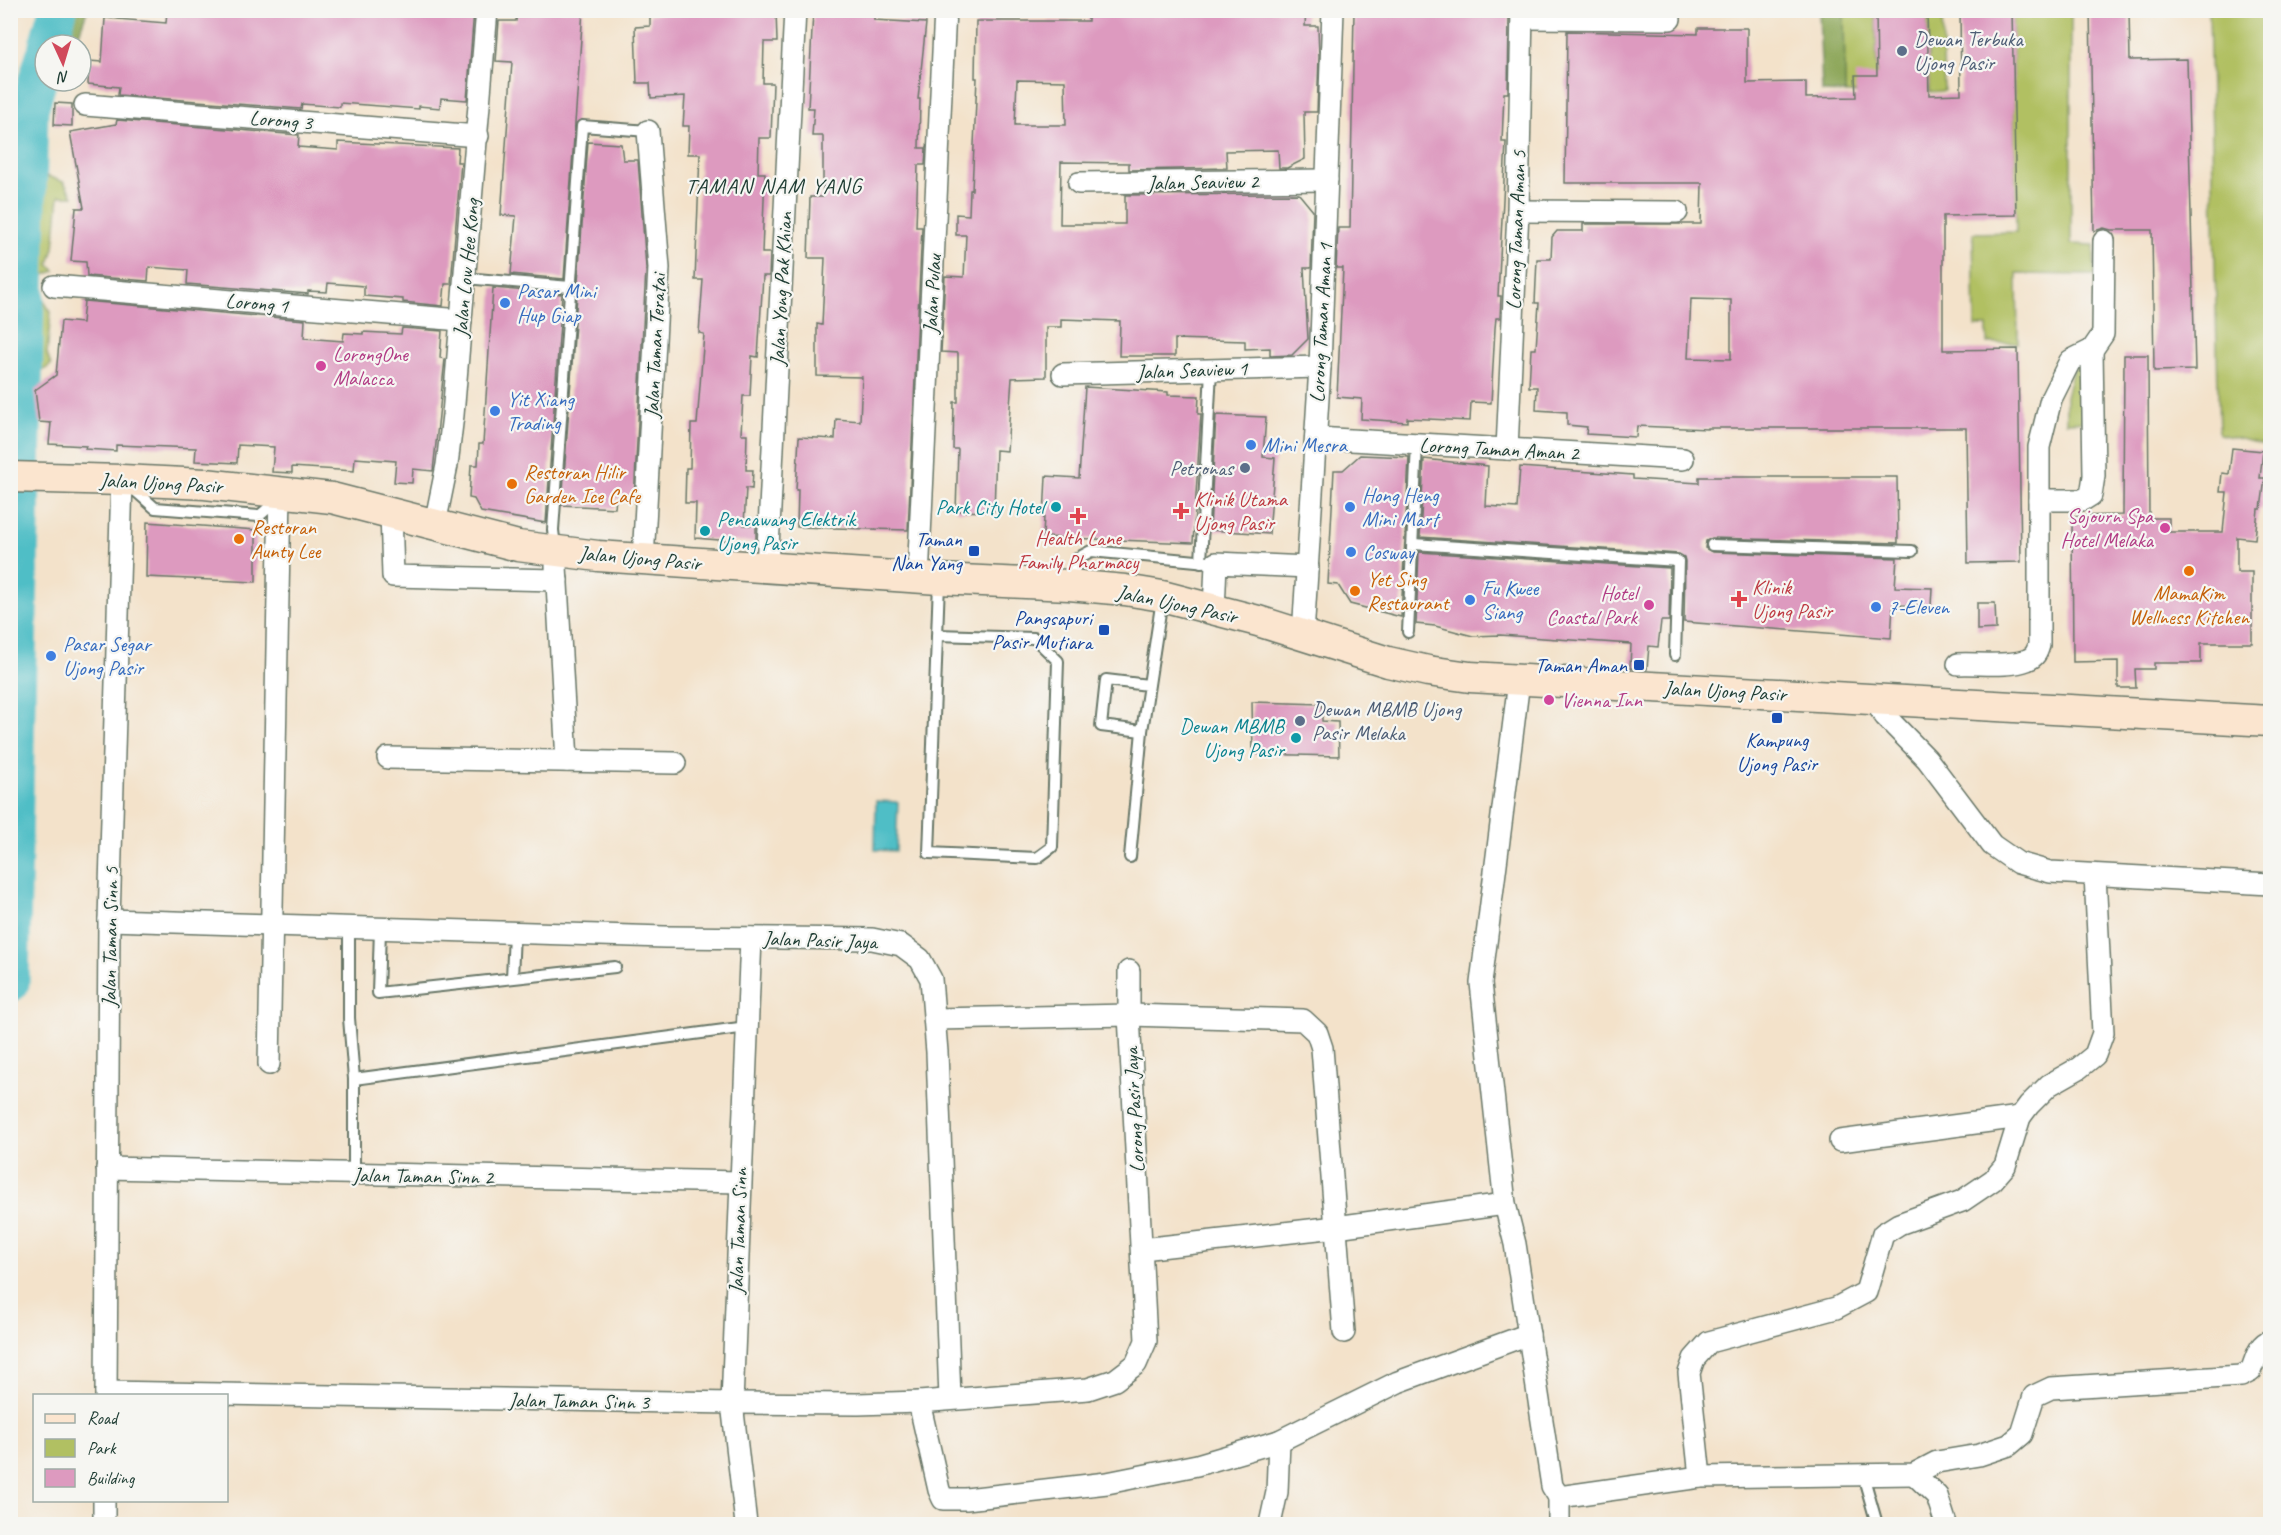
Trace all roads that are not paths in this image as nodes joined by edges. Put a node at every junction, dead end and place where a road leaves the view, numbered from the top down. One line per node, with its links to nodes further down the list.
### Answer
1 (487, 10): 9 (street, Jalan Low Hee Kong)
2 (795, 10): 40 (street, Jalan Yong Pak Khian)
3 (945, 10): 41 (street, Jalan Pulau)
4 (1333, 10): 10 (street, Lorong Taman Aman 1)
5 (1522, 14): 6 (street); 12 (street, Lorong Taman Aman 5)
6 (1670, 19)
7 (85, 105): 9 (street, Lorong 3)
8 (648, 131): 17 (lane); 36 (street, Jalan Taman Teratai)
9 (478, 136): 15 (street, Jalan Low Hee Kong)
10 (1327, 180): 11 (street, Jalan Seaview 2); 20 (street, Lorong Taman Aman 1)
11 (1079, 183)
12 (1518, 211): 13 (street); 25 (street, Lorong Taman Aman 5)
13 (1677, 212)
14 (2104, 241): 19 (street)
15 (465, 278): 17 (lane); 18 (street, Jalan Low Hee Kong)
16 (54, 286): 18 (street, Lorong 1)
17 (570, 287): 38 (lane)
18 (461, 320): 32 (street, Jalan Low Hee Kong)
19 (2091, 350): 30 (street); 30 (street)
20 (1320, 367): 21 (street, Jalan Seaview 1); 23 (street, Lorong Taman Aman 1)
21 (1211, 370): 22 (street, Jalan Seaview 1); 37 (lane)
22 (1063, 374)
23 (1316, 438): 24 (street, Lorong Taman Aman 2); 39 (street, Lorong Taman Aman 1)
24 (1417, 444): 25 (street, Lorong Taman Aman 2); 33 (lane)
25 (1507, 449): 26 (street, Lorong Taman Aman 2)
26 (1683, 459)
27 (10, 477): 28 (main road, Jalan Ujong Pasir)
28 (122, 480): 29 (main road, Jalan Ujong Pasir); 61 (street, Jalan Taman Sinn 5)
29 (280, 492): 31 (main road, Jalan Ujong Pasir); 62 (street)
30 (2039, 500): 49 (street)
31 (391, 512): 32 (main road, Jalan Ujong Pasir); 38 (street)
32 (435, 524): 38 (main road, Jalan Ujong Pasir)
33 (1413, 544): 45 (lane); 48 (lane)
34 (1712, 545): 35 (lane)
35 (1912, 551)
36 (643, 560): 38 (main road, Jalan Ujong Pasir); 40 (main road, Jalan Ujong Pasir)
37 (1209, 562): 39 (street); 42 (lane); 44 (street)
38 (556, 565): 56 (street)
39 (1308, 567): 46 (street, Lorong Taman Aman 1)
40 (767, 568): 41 (main road, Jalan Ujong Pasir)
41 (928, 579): 42 (main road, Jalan Ujong Pasir); 47 (lane)
42 (1070, 585): 43 (main road, Jalan Ujong Pasir)
43 (1162, 596): 44 (main road, Jalan Ujong Pasir); 51 (lane)
44 (1214, 611): 46 (main road, Jalan Ujong Pasir)
45 (1408, 632)
46 (1303, 634): 50 (main road, Jalan Ujong Pasir)
47 (937, 635): 47 (lane)
48 (1674, 655)
49 (1958, 664)
50 (1519, 681): 52 (main road, Jalan Ujong Pasir); 80 (street)
51 (1148, 685): 54 (lane); 54 (lane)
52 (1874, 700): 53 (main road, Jalan Ujong Pasir); 59 (street)
53 (2271, 721)
54 (1142, 731): 58 (lane)
55 (388, 758): 56 (street)
56 (567, 761): 57 (street)
57 (675, 763)
58 (1130, 857)
59 (2096, 875): 60 (street); 75 (street)
60 (2271, 884)
61 (109, 920): 62 (street, Jalan Pasir Jaya); 77 (street, Jalan Taman Sinn 5)
62 (272, 925): 63 (street, Jalan Pasir Jaya); 73 (street)
63 (349, 928): 64 (street, Jalan Pasir Jaya); 74 (lane)
64 (380, 929): 65 (street, Jalan Pasir Jaya); 69 (lane)
65 (514, 933): 66 (street, Jalan Pasir Jaya); 69 (lane)
66 (751, 938): 71 (street, Jalan Pasir Jaya); 72 (street, Jalan Taman Sinn)
67 (615, 967): 69 (lane)
68 (1129, 971): 70 (street, Lorong Pasir Jaya)
69 (512, 978)
70 (1129, 1015): 71 (street); 81 (street); 82 (street, Lorong Pasir Jaya)
71 (935, 1019): 89 (street, Jalan Pasir Jaya)
72 (747, 1027): 74 (lane); 79 (street, Jalan Taman Sinn)
73 (269, 1064)
74 (354, 1078): 78 (lane)
75 (2020, 1117): 76 (street); 95 (street)
76 (1840, 1141)
77 (107, 1168): 78 (street, Jalan Taman Sinn 2); 87 (street, Jalan Taman Sinn 5)
78 (354, 1174): 79 (street, Jalan Taman Sinn 2)
79 (740, 1182): 91 (street, Jalan Taman Sinn)
80 (1505, 1204): 81 (street); 84 (street)
81 (1336, 1227): 82 (street); 83 (street)
82 (1142, 1249): 86 (street, Lorong Pasir Jaya)
83 (1344, 1332)
84 (1529, 1334): 92 (street); 96 (street)
85 (2271, 1341): 93 (street)
86 (1051, 1393): 89 (street, Jalan Taman Sinn 3)
87 (106, 1394)
88 (228, 1396): 91 (street, Jalan Taman Sinn 3)
89 (950, 1398): 90 (street, Jalan Taman Sinn 3)
90 (919, 1402): 91 (street, Jalan Taman Sinn 3); 92 (street)
91 (732, 1403): 99 (street, Jalan Taman Sinn)
92 (1279, 1441): 100 (street)
93 (1914, 1474): 94 (street); 103 (street)
94 (1863, 1475): 95 (street); 102 (lane)
95 (1700, 1477): 96 (street)
96 (1559, 1497): 101 (street)
97 (104, 1502): 98 (street)
98 (104, 1524)
99 (746, 1524)
100 (1270, 1524)
101 (1559, 1524)
102 (1877, 1524)
103 (1946, 1524)

